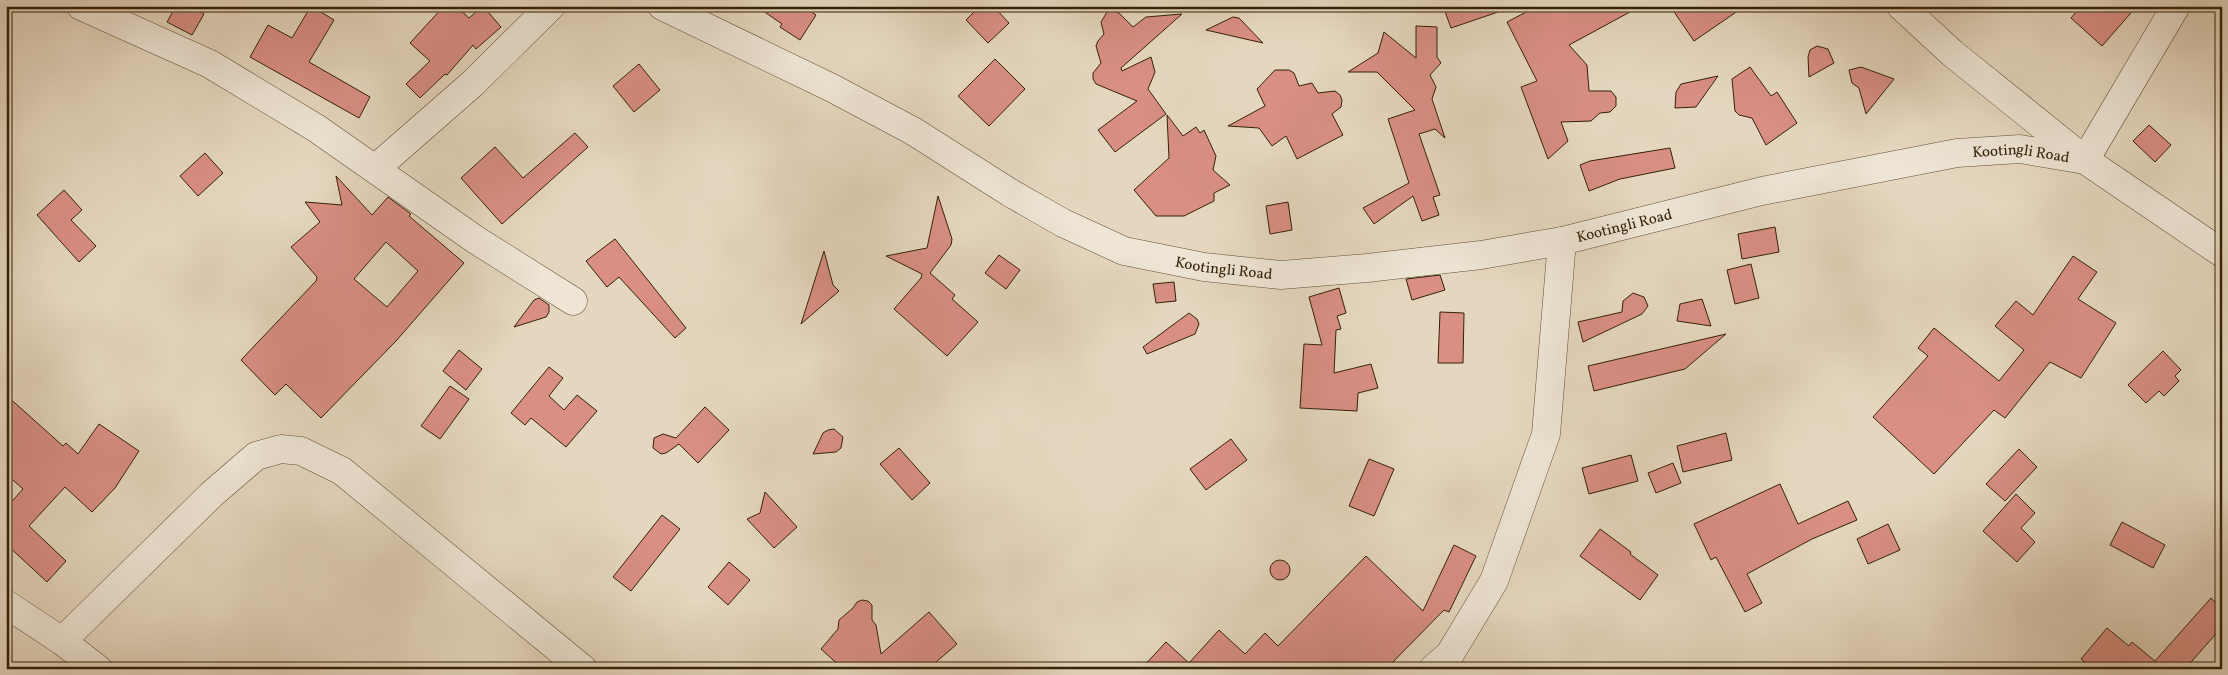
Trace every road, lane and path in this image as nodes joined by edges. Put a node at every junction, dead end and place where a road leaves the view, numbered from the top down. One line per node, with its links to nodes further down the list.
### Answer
1 (81, 6): 7 (street)
2 (551, 6): 7 (street)
3 (662, 6): 8 (street, Kootingli Road)
4 (1901, 6): 6 (street)
5 (2176, 6): 6 (street)
6 (2085, 160): 8 (street, Kootingli Road); 9 (street, Kootingli Road)
7 (376, 168): 10 (street)
8 (1562, 240): 15 (street)
9 (2222, 253)
10 (573, 301)
11 (6, 604): 12 (street)
12 (62, 641): 13 (street); 14 (street)
13 (98, 669)
14 (583, 669)
15 (1434, 669)

